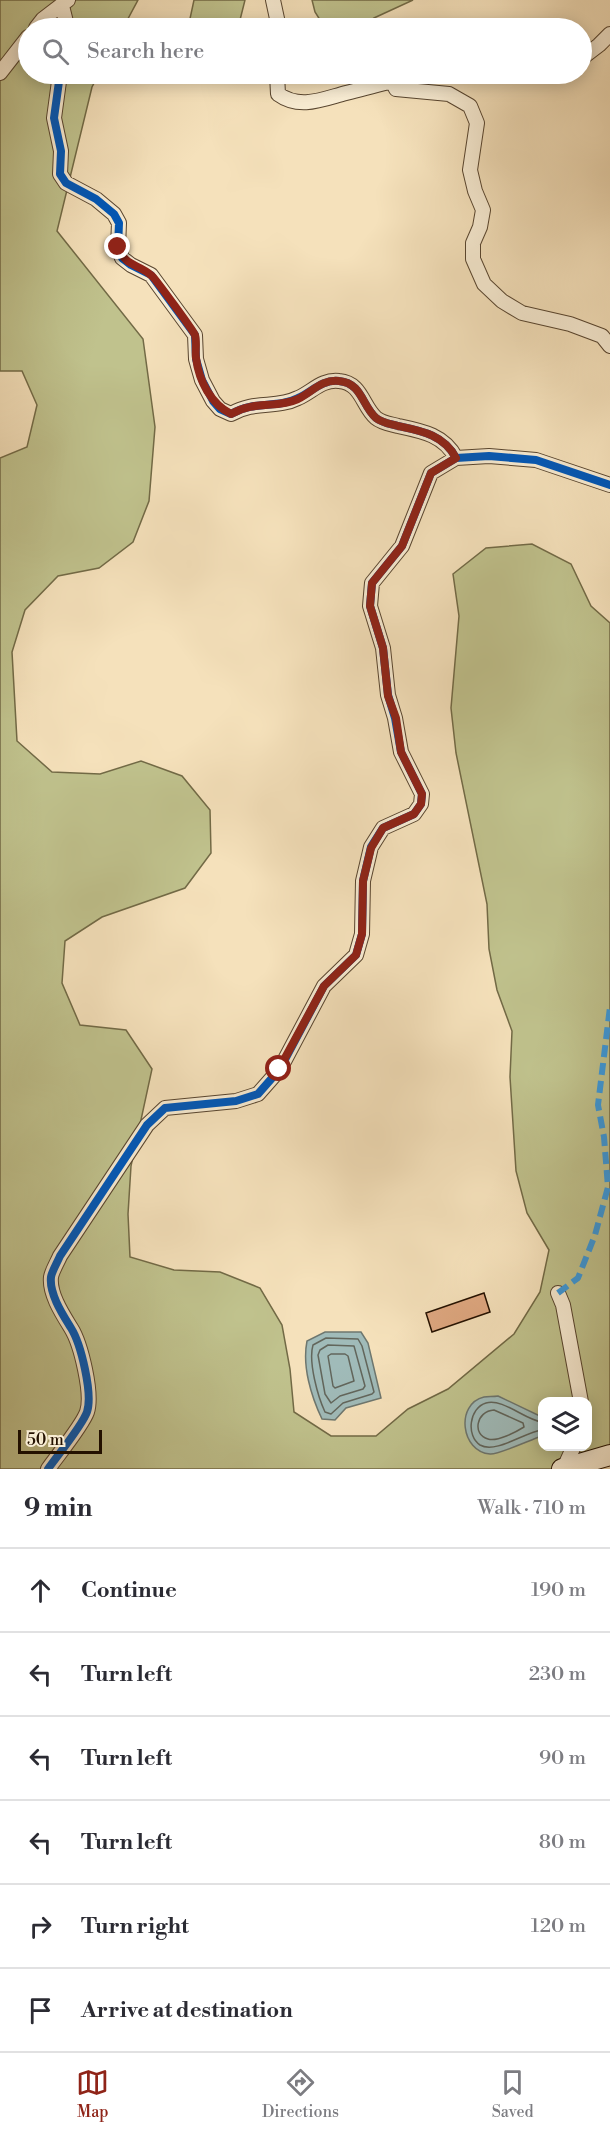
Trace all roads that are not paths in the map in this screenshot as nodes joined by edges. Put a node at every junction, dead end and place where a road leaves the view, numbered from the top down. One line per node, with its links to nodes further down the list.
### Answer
1 (273, 0): 5 (street)
2 (65, 3): 3 (street); 4 (street)
3 (44, 18)
4 (66, 18)
5 (277, 18)
6 (610, 34): 8 (street)
7 (18, 50): 9 (street)
8 (592, 50)
9 (0, 73)
10 (59, 84): 15 (street)
11 (278, 84): 12 (street)
12 (382, 84)
13 (394, 84): 14 (street)
14 (610, 346)
15 (456, 458): 16 (street); 21 (street)
16 (610, 485)
17 (558, 1293): 18 (street)
18 (579, 1397)
19 (572, 1451): 22 (street)
20 (610, 1455): 22 (main road)
21 (48, 1469)
22 (563, 1469)

